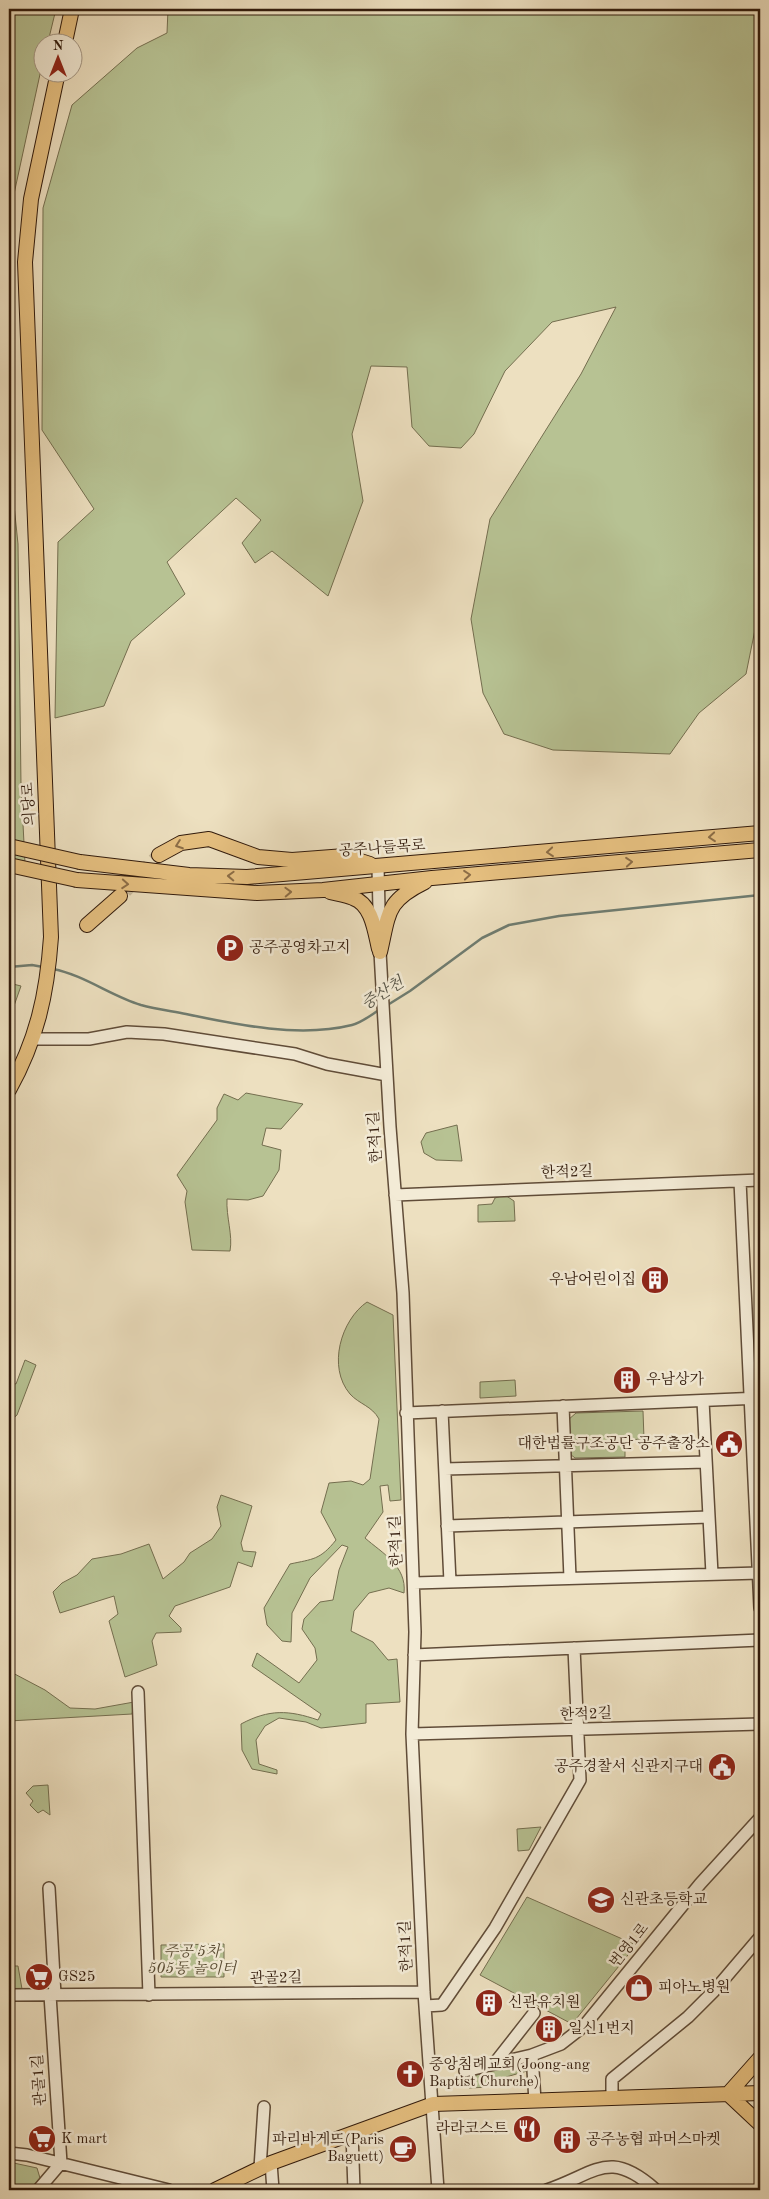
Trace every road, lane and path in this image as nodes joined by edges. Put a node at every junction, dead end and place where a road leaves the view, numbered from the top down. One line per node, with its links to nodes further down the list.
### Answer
1 (72, 9): 2 (main road)
2 (67, 32)
3 (56, 82): 16 (main road, 의당로)
4 (760, 833): 9 (main road, 공주나들목로, one-way to 9)
5 (9, 846): 9 (main road, 공주나들목로, one-way to 5, bridge)
6 (760, 850): 10 (main road, one-way to 6)
7 (159, 855): 9 (main road, one-way to 7)
8 (9, 865): 12 (main road, one-way to 12, bridge)
9 (378, 867): 11 (street, 한적1길)
10 (432, 878): 11 (main road); 15 (main road)
11 (379, 884): 12 (main road); 15 (street, 한적1길)
12 (323, 890): 15 (main road)
13 (120, 896): 14 (main road)
14 (87, 925)
15 (380, 952): 17 (street, 한적1길)
16 (34, 1039): 17 (street); 18 (main road)
17 (387, 1075): 21 (street, 한적1길)
18 (9, 1090)
19 (760, 1180): 20 (street, 한적2길)
20 (740, 1181): 21 (street, 한적2길); 22 (street)
21 (395, 1195): 26 (street, 한적1길)
22 (756, 1398): 23 (street); 33 (street)
23 (704, 1401): 24 (street); 27 (street)
24 (563, 1406): 25 (street); 28 (street)
25 (442, 1411): 26 (street); 29 (street)
26 (406, 1413): 37 (street, 한적1길)
27 (706, 1462): 28 (street); 30 (street)
28 (565, 1466): 29 (street); 31 (street)
29 (445, 1470): 32 (street)
30 (709, 1517): 31 (street); 34 (street)
31 (568, 1522): 32 (street); 35 (street)
32 (447, 1526): 36 (street)
33 (759, 1573): 34 (street); 38 (street)
34 (712, 1574): 35 (street)
35 (570, 1578): 36 (street)
36 (450, 1582): 37 (street)
37 (414, 1583): 41 (street, 한적1길)
38 (760, 1608)
39 (760, 1640): 40 (street)
40 (574, 1648): 41 (street); 44 (street)
41 (414, 1655): 45 (street, 한적1길)
42 (138, 1692): 51 (street)
43 (760, 1724): 44 (street, 한적2길)
44 (578, 1730): 45 (street, 한적2길); 53 (street)
45 (412, 1734): 49 (street, 한적1길)
46 (760, 1818): 56 (street, 번영1로)
47 (50, 1888): 52 (street, 관골1길)
48 (760, 1937): 62 (street)
49 (424, 1992): 51 (street, 관골2길); 53 (street, 한적1길)
50 (9, 1995): 52 (street, 관골2길)
51 (149, 1995): 52 (street, 관골2길)
52 (53, 1996): 69 (street, 관골1길)
53 (425, 2006): 64 (street, 한적1길)
54 (534, 2013): 55 (street)
55 (514, 2038): 56 (street); 58 (street)
56 (527, 2056): 58 (street, 번영1로); 63 (street)
57 (760, 2058): 61 (main road)
58 (494, 2064): 59 (street, 번영1로)
59 (465, 2071)
60 (760, 2093): 61 (main road)
61 (728, 2094): 62 (main road); 66 (main road)
62 (612, 2098): 63 (main road)
63 (535, 2101): 64 (main road)
64 (433, 2104): 67 (main road); 76 (street, 한적1길)
65 (264, 2107): 70 (street)
66 (760, 2124)
67 (352, 2134): 70 (main road); 75 (street)
68 (9, 2153): 69 (street)
69 (60, 2164): 71 (street); 72 (street)
70 (266, 2165): 73 (main road); 74 (street)
71 (38, 2190)
72 (169, 2190)
73 (215, 2190)
74 (273, 2190)
75 (354, 2190)
76 (438, 2190)
77 (547, 2190): 78 (street)
78 (656, 2190)

